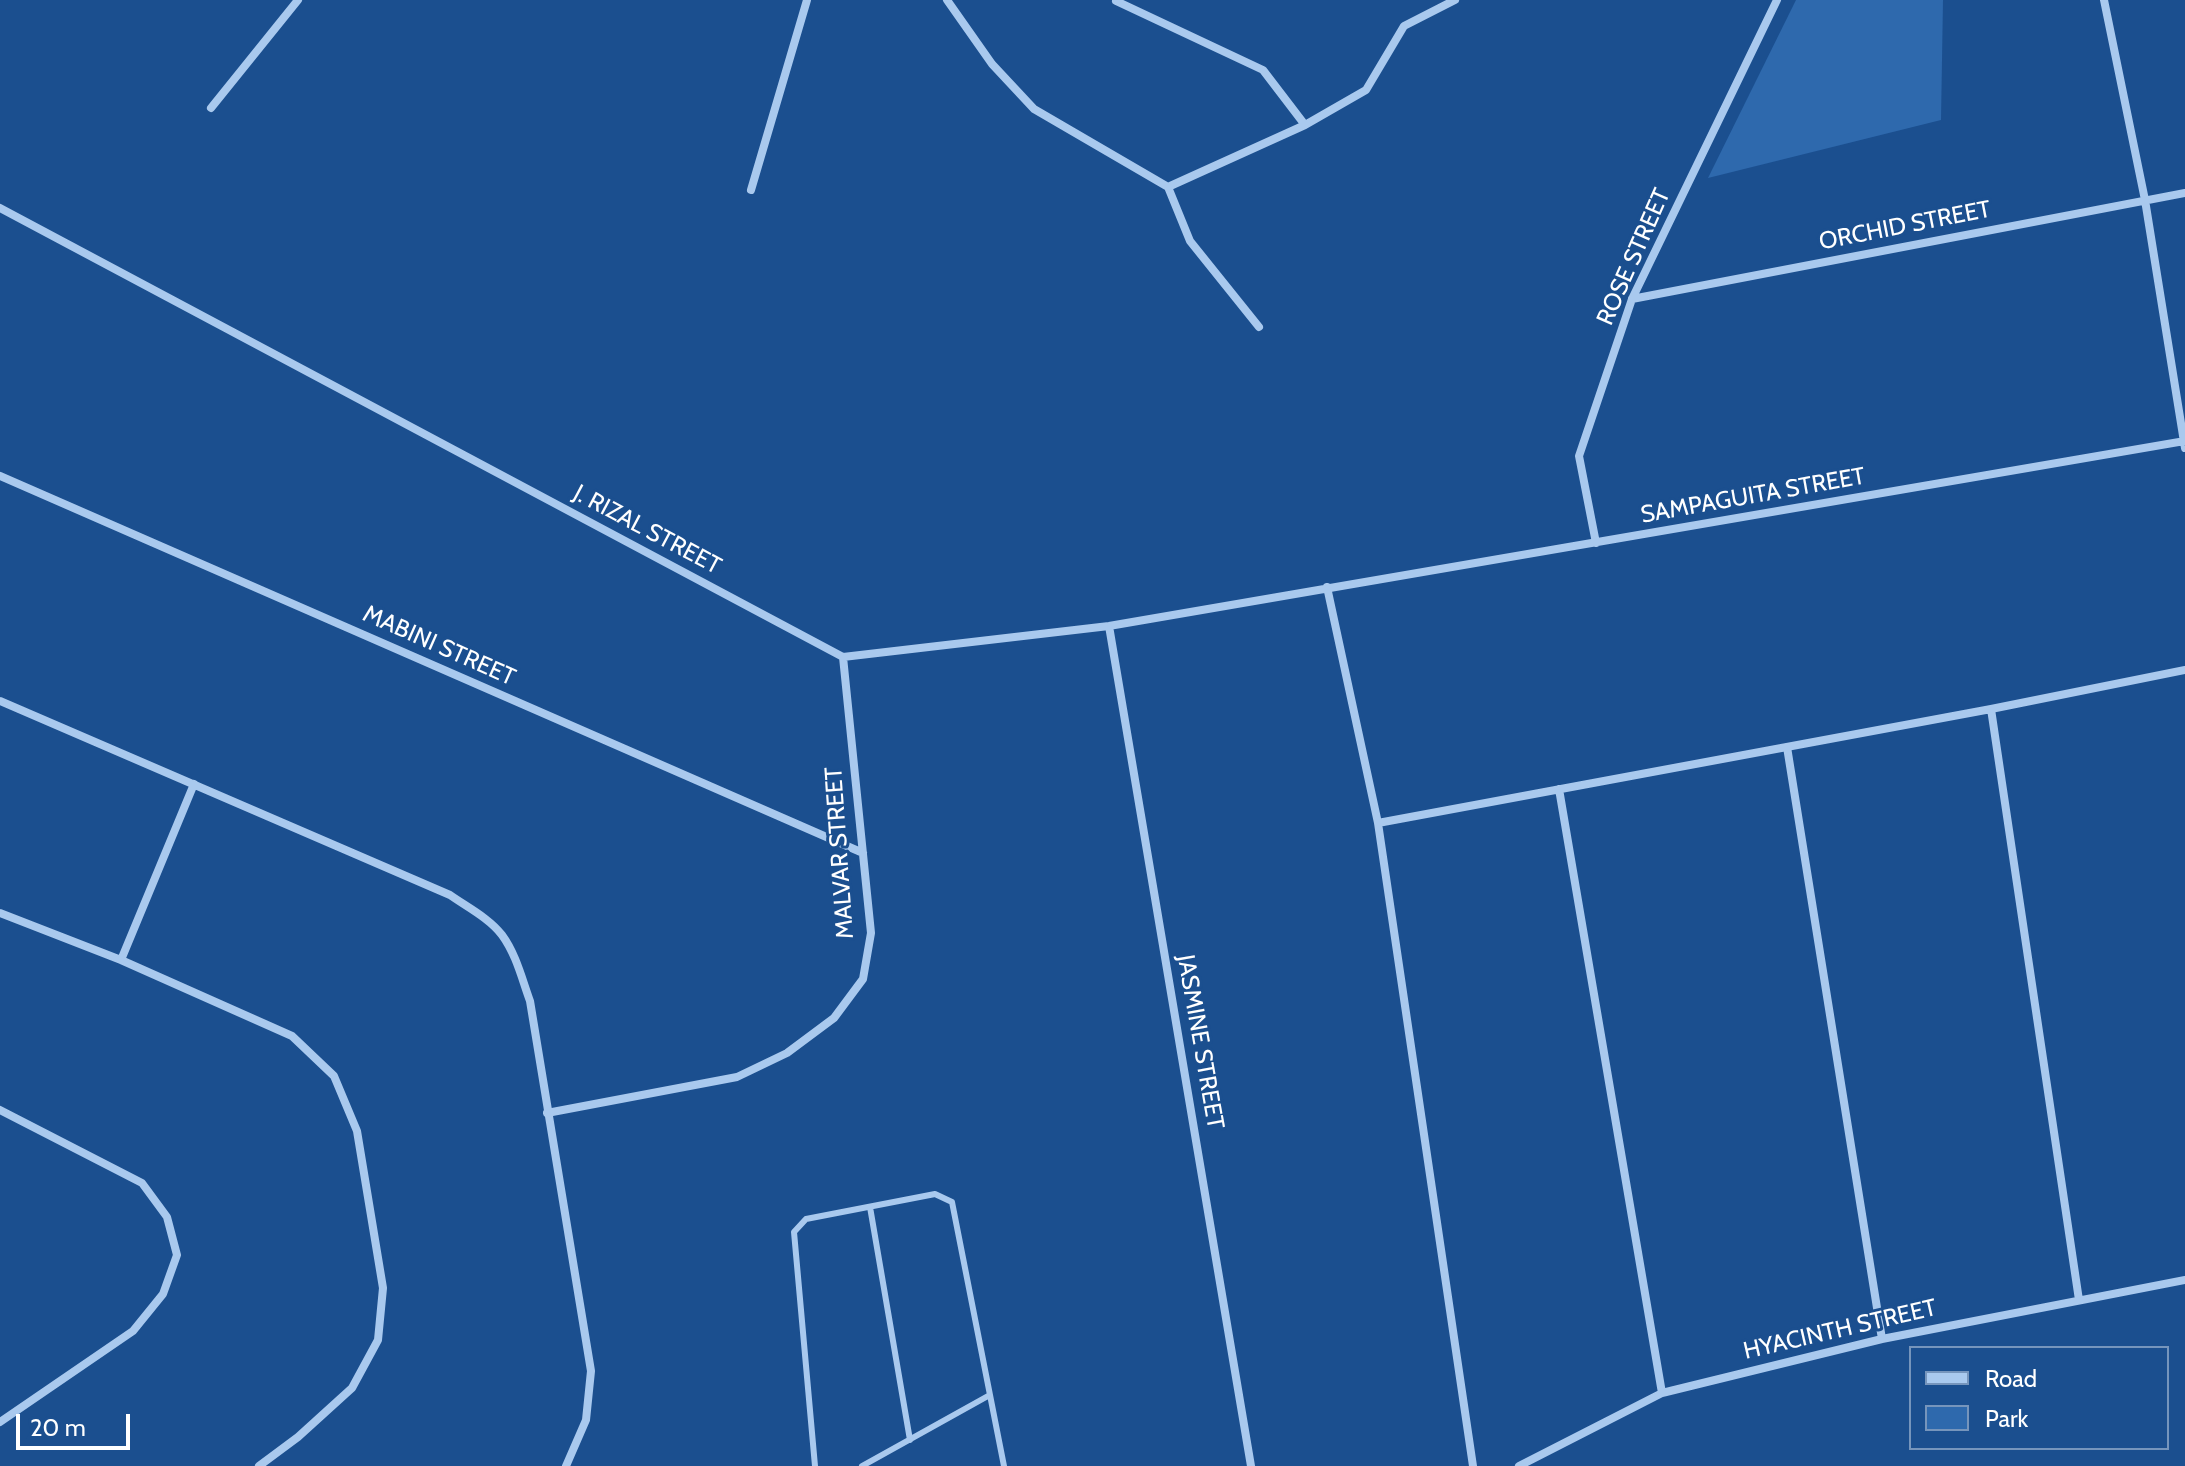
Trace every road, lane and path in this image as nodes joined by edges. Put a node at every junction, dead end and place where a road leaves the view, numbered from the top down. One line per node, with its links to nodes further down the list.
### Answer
1 (298, 0): 8 (street)
2 (807, 0): 11 (street)
3 (947, 0): 10 (street)
4 (1455, 0): 9 (street)
5 (1777, 0): 15 (street, ROSE STREET)
6 (2104, 0): 13 (street)
7 (1116, 1): 9 (street)
8 (211, 108)
9 (1305, 125): 10 (street)
10 (1168, 187): 16 (street)
11 (751, 190)
12 (2185, 193): 13 (street, ORCHID STREET)
13 (2145, 200): 15 (street, ORCHID STREET); 17 (street)
14 (0, 208): 23 (street, J. RIZAL STREET)
15 (1632, 299): 20 (street, ROSE STREET)
16 (1259, 327)
17 (2184, 442): 18 (street); 20 (street, SAMPAGUITA STREET)
18 (2185, 448)
19 (0, 476): 31 (street, MABINI STREET)
20 (1596, 543): 21 (street, SAMPAGUITA STREET)
21 (1327, 587): 22 (street); 30 (street)
22 (1109, 626): 23 (street); 49 (street, JASMINE STREET)
23 (843, 657): 31 (street, MALVAR STREET)
24 (2185, 670): 26 (street)
25 (0, 701): 28 (street)
26 (1991, 709): 27 (street); 38 (street)
27 (1787, 747): 29 (street); 39 (street)
28 (194, 784): 33 (street); 35 (street)
29 (1559, 789): 30 (street); 40 (street)
30 (1378, 823): 50 (street)
31 (863, 853): 35 (street, MALVAR STREET)
32 (0, 913): 33 (street)
33 (121, 960): 44 (street)
34 (0, 1110): 42 (street)
35 (547, 1113): 45 (street)
36 (870, 1207): 41 (lane); 43 (lane); 46 (lane)
37 (2185, 1280): 38 (street, HYACINTH STREET)
38 (2079, 1300): 39 (street, HYACINTH STREET)
39 (1882, 1339): 40 (street, HYACINTH STREET)
40 (1662, 1393): 51 (street, HYACINTH STREET)
41 (988, 1396): 43 (lane); 48 (lane)
42 (0, 1422)
43 (910, 1440): 47 (lane)
44 (259, 1466)
45 (566, 1466)
46 (815, 1466)
47 (862, 1466)
48 (1004, 1466)
49 (1251, 1466)
50 (1473, 1466)
51 (1519, 1466)

